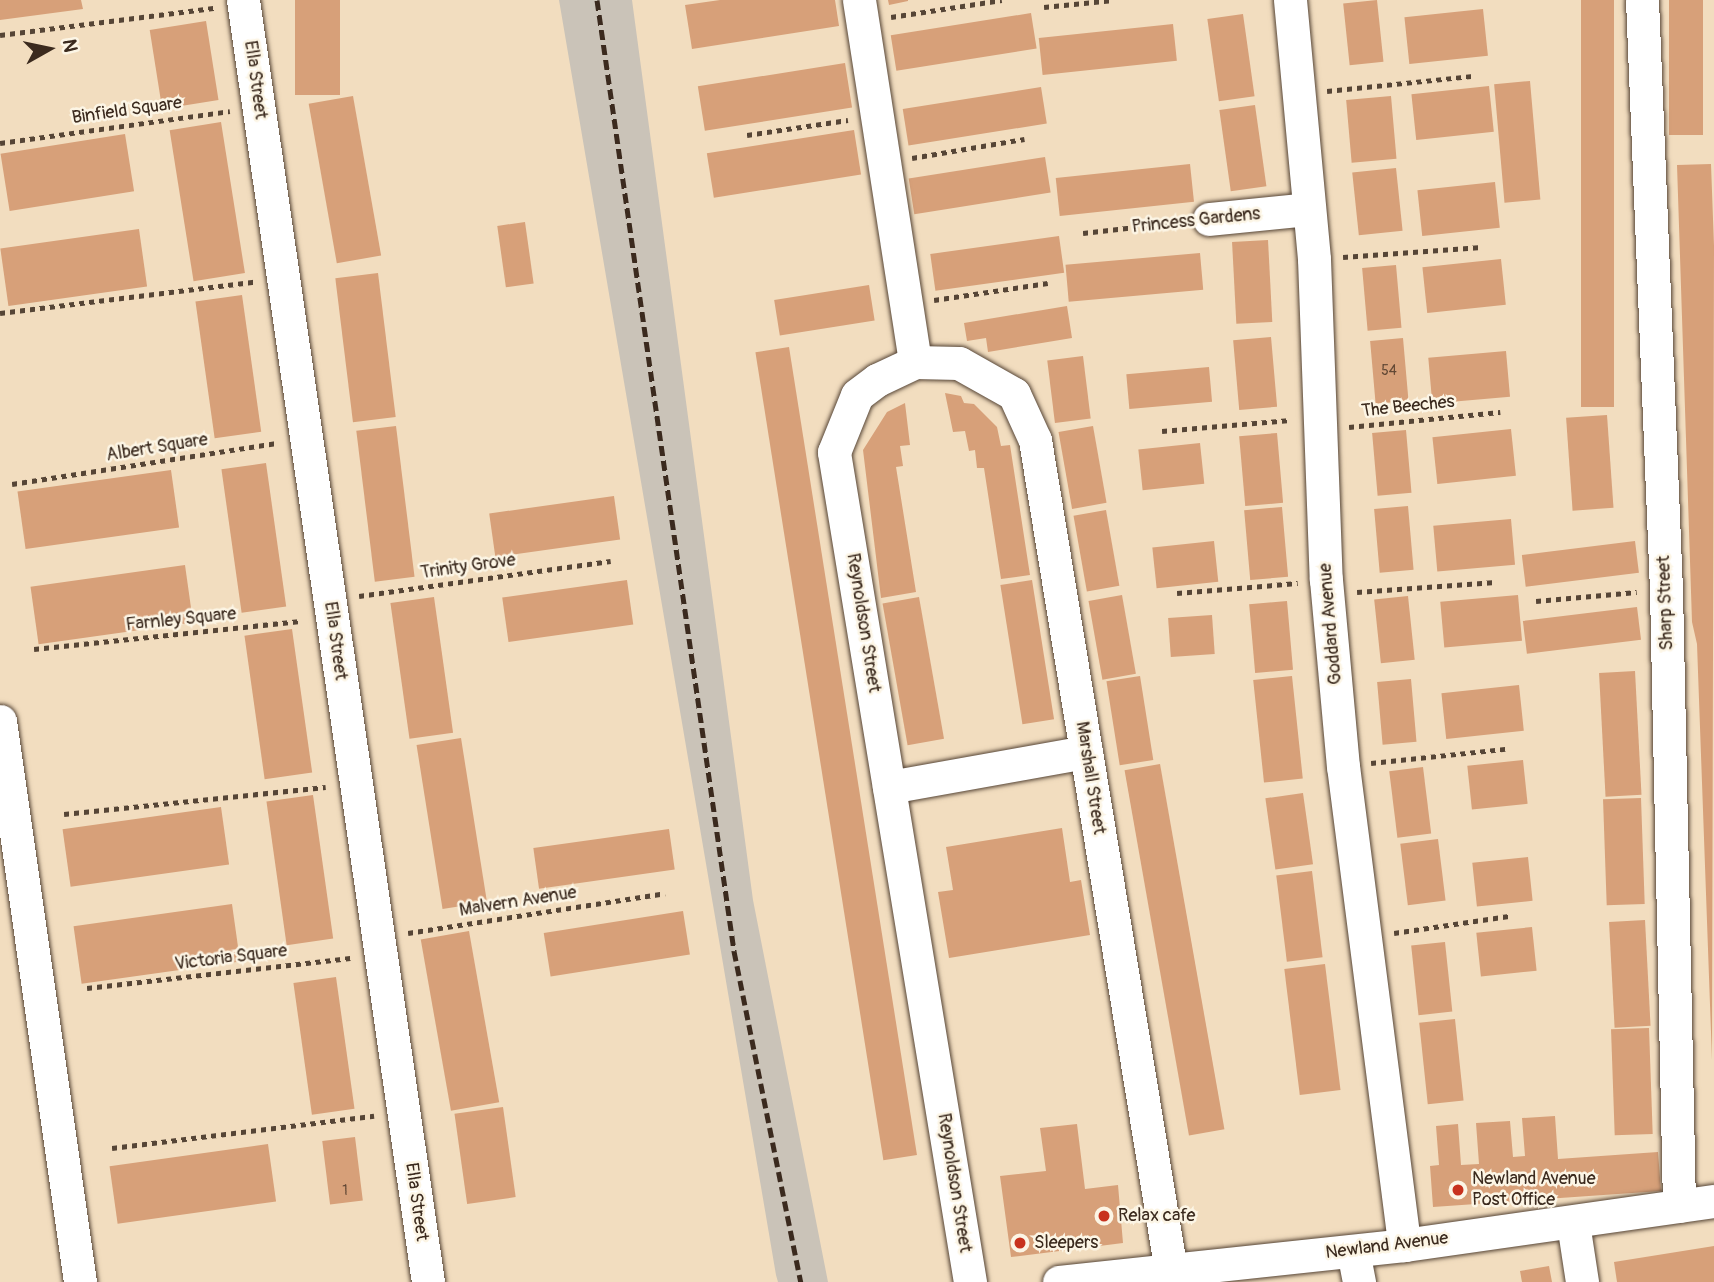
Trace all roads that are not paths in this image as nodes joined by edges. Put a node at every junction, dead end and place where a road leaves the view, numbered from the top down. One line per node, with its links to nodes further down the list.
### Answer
1 (1290, 0): 5 (street, Goddard Avenue)
2 (1642, 0): 12 (street, Sharp Street)
3 (243, 2): 19 (street, Ella Street)
4 (861, 11): 7 (street)
5 (1309, 209): 6 (street, Princess Gardens); 14 (street, Goddard Avenue)
6 (1209, 219)
7 (915, 362): 9 (street, Marshall Street); 10 (street, Reynoldson Street)
8 (0, 721): 18 (street)
9 (1086, 752): 10 (street); 16 (street, Marshall Street)
10 (890, 787): 20 (street, Reynoldson Street)
11 (1714, 1201): 12 (street, Newland Avenue)
12 (1678, 1206): 13 (street, Newland Avenue)
13 (1573, 1223): 14 (street, Newland Avenue); 22 (street)
14 (1404, 1245): 15 (street, Newland Avenue)
15 (1356, 1266): 16 (street, Newland Avenue)
16 (1171, 1271): 17 (street, Newland Avenue)
17 (1111, 1280): 21 (street, Newland Avenue)
18 (80, 1282)
19 (428, 1282)
20 (970, 1282)
21 (1059, 1282)
22 (1581, 1282)

